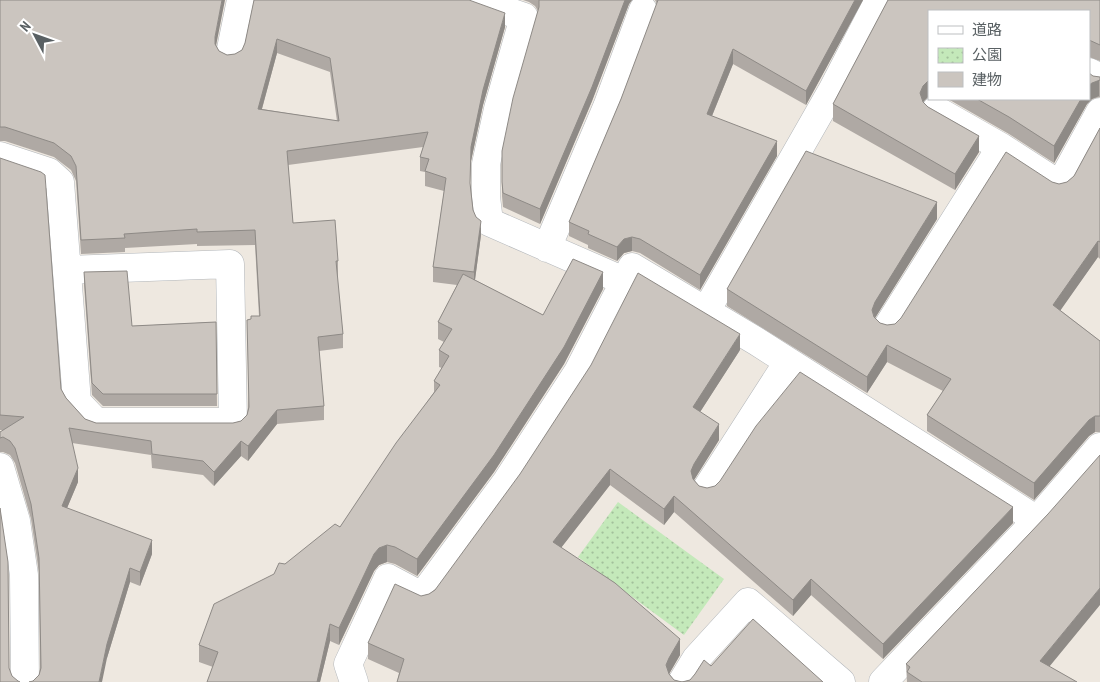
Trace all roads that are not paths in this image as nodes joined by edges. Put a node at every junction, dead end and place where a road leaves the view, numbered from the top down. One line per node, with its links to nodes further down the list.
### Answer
1 (241, 0): 6 (street)
2 (475, 0): 4 (street)
3 (879, 0): 14 (street)
4 (528, 8): 11 (street)
5 (643, 10): 11 (street)
6 (230, 54)
7 (936, 110): 9 (street)
8 (1100, 112): 9 (street)
9 (1001, 147): 15 (street)
10 (0, 156): 12 (street)
11 (547, 248): 13 (street)
12 (67, 270): 12 (street)
13 (624, 281): 14 (street); 22 (street)
14 (706, 311): 16 (street)
15 (888, 326)
16 (788, 362): 19 (street); 20 (street)
17 (1100, 447): 20 (street)
18 (0, 467): 21 (street)
19 (707, 488)
20 (1037, 520): 25 (street)
21 (25, 682)
22 (354, 682)
23 (682, 682): 24 (street)
24 (841, 682)
25 (883, 682)

